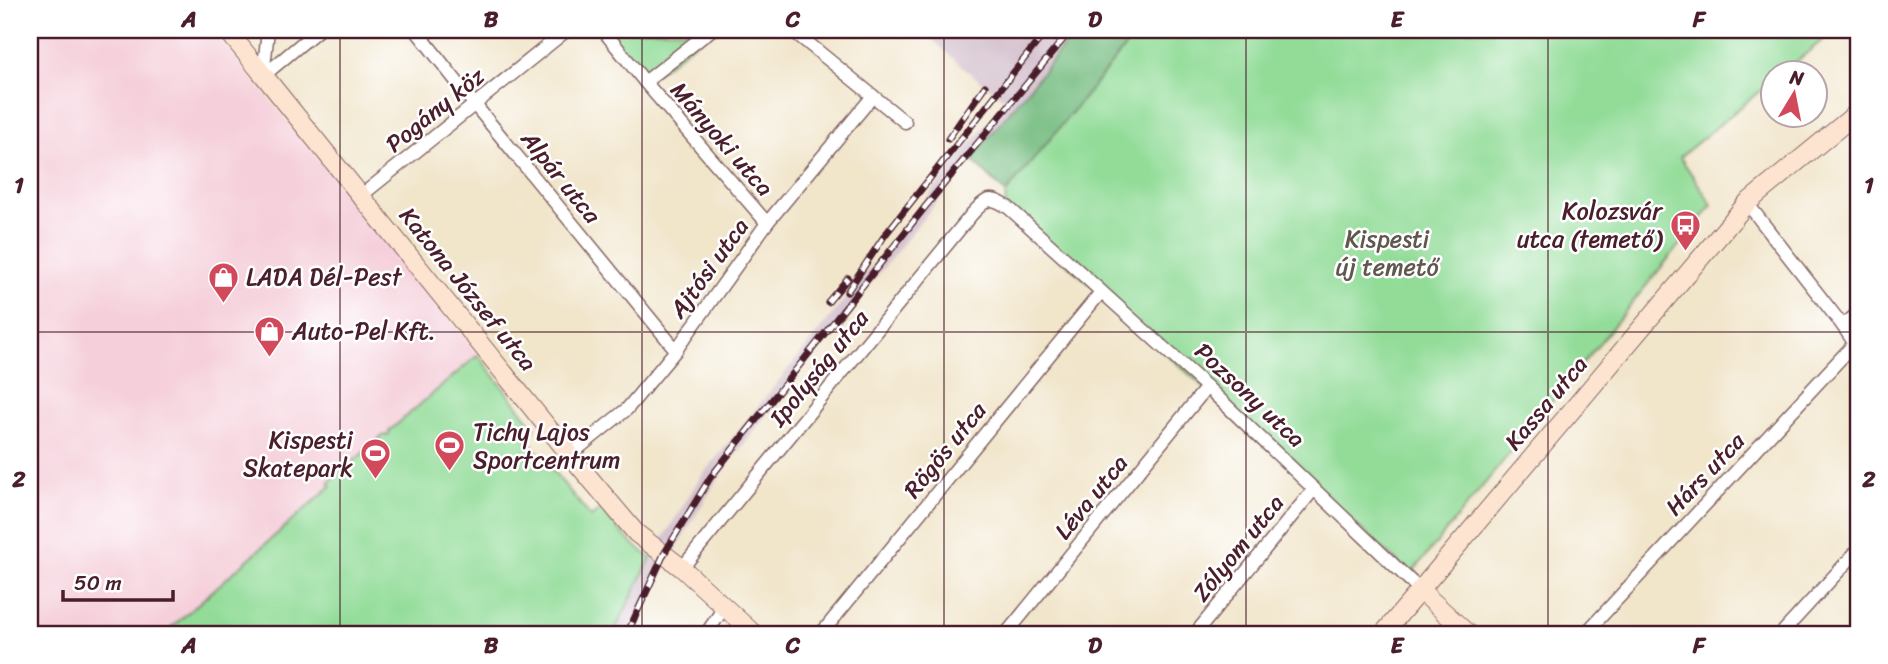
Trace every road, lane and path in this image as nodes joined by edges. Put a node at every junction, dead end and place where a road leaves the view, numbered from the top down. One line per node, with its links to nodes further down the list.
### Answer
1 (227, 30): 9 (street, Katona József utca)
2 (268, 30): 9 (street)
3 (318, 30): 9 (street)
4 (416, 30): 12 (street, Alpár utca)
5 (567, 30): 12 (street, Pogány köz)
6 (603, 30): 10 (street, Mányoki utca)
7 (711, 30): 10 (street)
8 (792, 30): 11 (street)
9 (263, 76): 15 (street, Katona József utca)
10 (645, 82): 18 (street, Mányoki utca)
11 (873, 96): 14 (street); 18 (street, Ajtósi utca)
12 (475, 105): 15 (street, Pogány köz); 23 (street, Alpár utca)
13 (1858, 112): 17 (street, Kassa utca)
14 (905, 122)
15 (362, 195): 25 (street, Katona József utca)
16 (992, 199): 19 (street, Pozsony utca); 28 (street, Ipolyság utca)
17 (1747, 203): 21 (street); 29 (street, Kassa utca)
18 (767, 223): 23 (street, Ajtósi utca)
19 (1101, 292): 24 (street, Pozsony utca); 33 (street, Rögös utca)
20 (1858, 313): 21 (street)
21 (1843, 326): 22 (street)
22 (1857, 345): 38 (street, Hárs utca)
23 (676, 350): 25 (street, Ajtósi utca)
24 (1207, 387): 26 (street, Pozsony utca); 34 (street, Léva utca)
25 (570, 455): 28 (street, Katona József utca)
26 (1314, 489): 29 (street, Pozsony utca); 35 (street, Zólyom utca)
27 (1858, 550): 39 (street)
28 (682, 568): 30 (street, Katona József utca)
29 (1420, 590): 36 (street, Kassa utca); 37 (street, Pozsony utca)
30 (726, 606): 31 (street); 32 (street, Katona József utca)
31 (706, 634)
32 (754, 634)
33 (821, 634)
34 (1006, 634)
35 (1195, 634)
36 (1383, 634)
37 (1468, 634)
38 (1585, 634)
39 (1781, 634)

